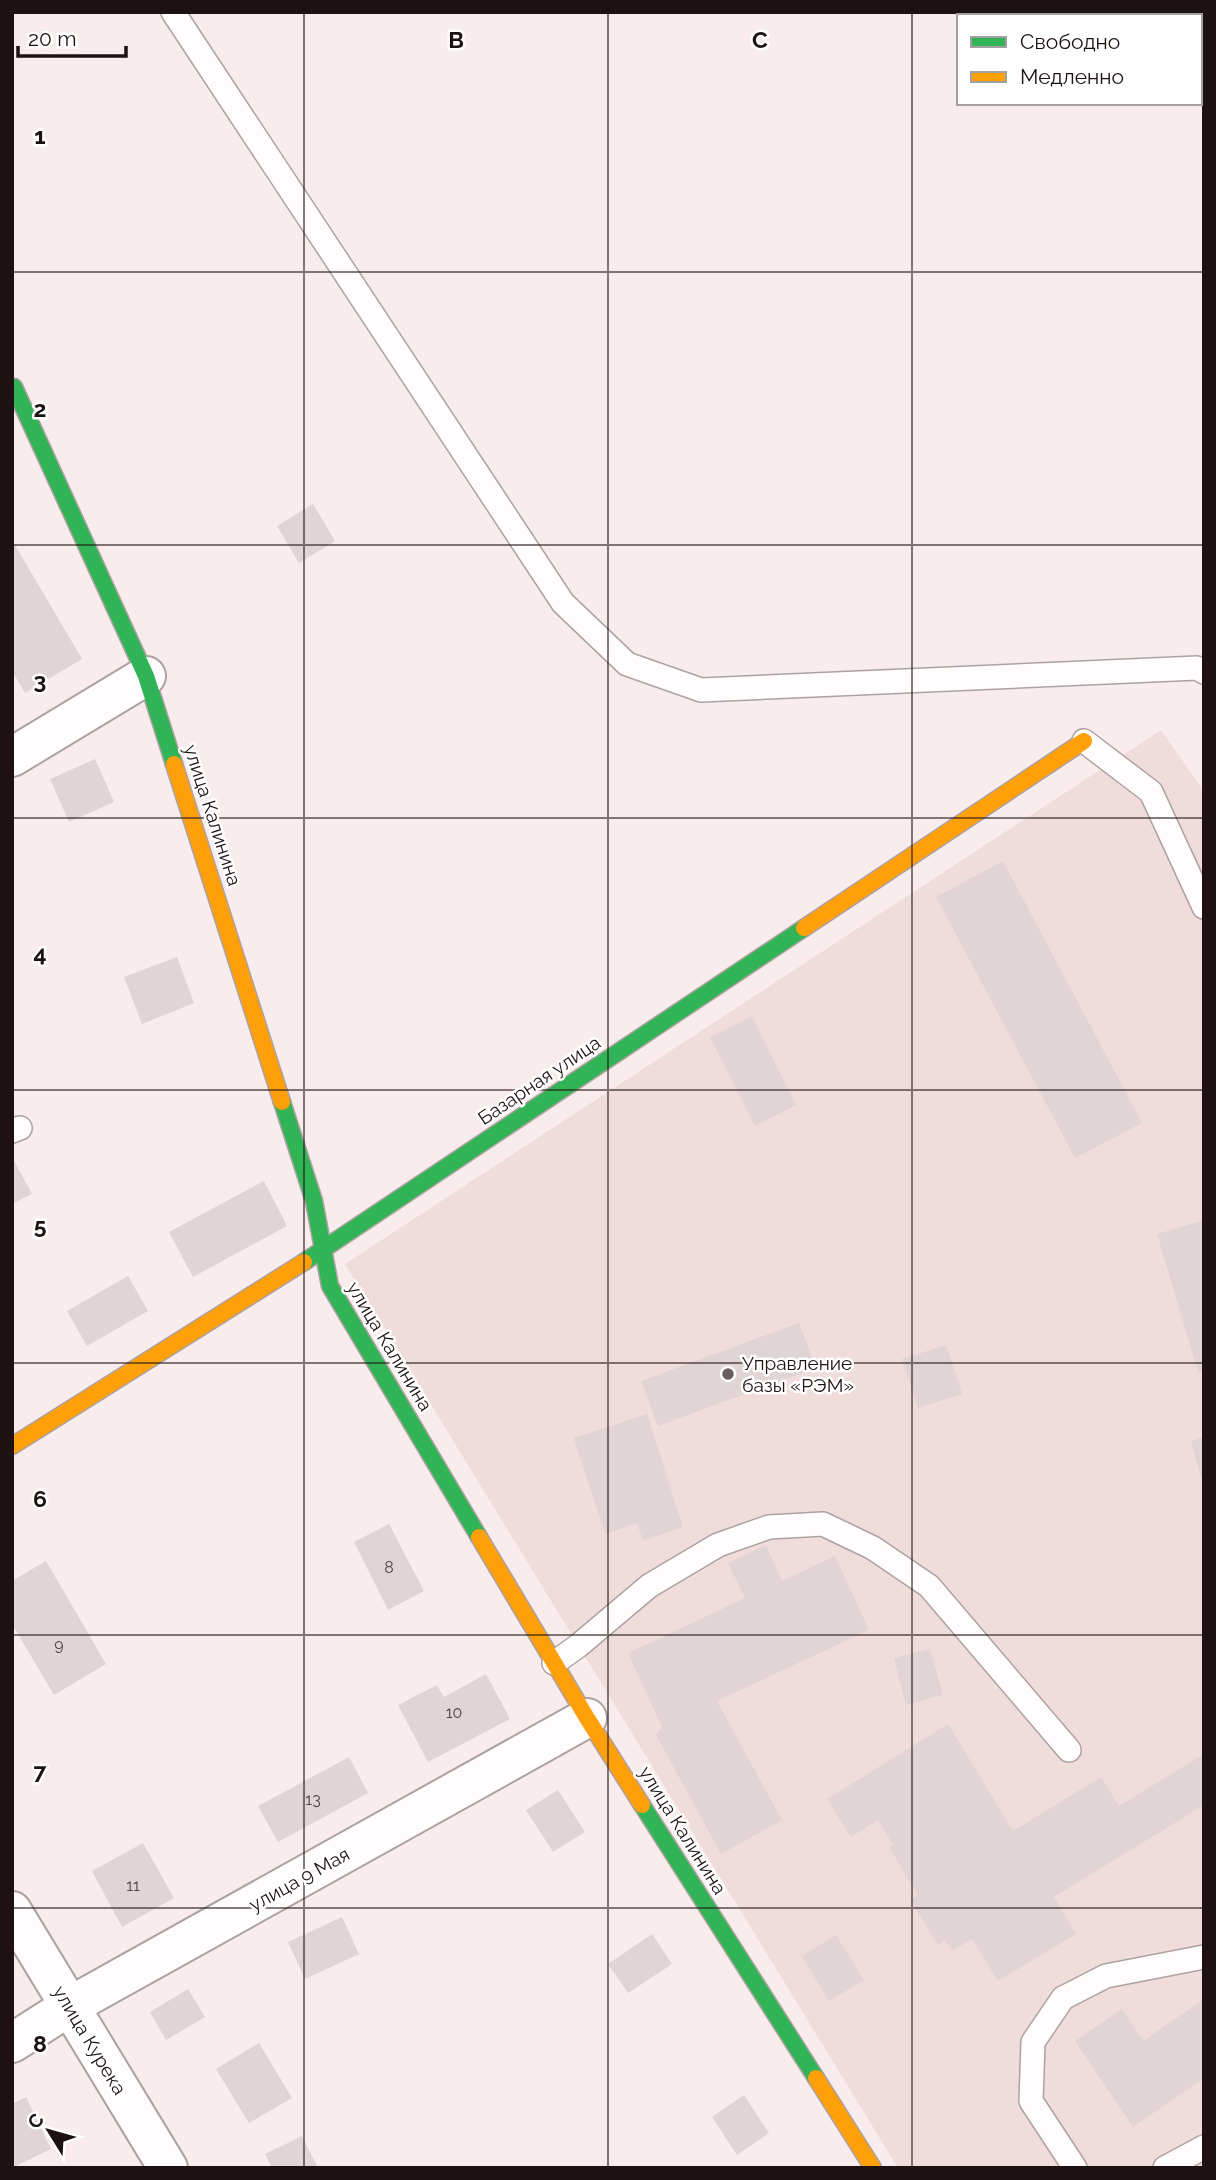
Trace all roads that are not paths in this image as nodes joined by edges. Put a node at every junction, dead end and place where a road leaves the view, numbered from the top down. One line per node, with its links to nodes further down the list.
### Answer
1 (173, 12): 3 (lane)
2 (14, 387): 4 (street, улица Калинина)
3 (1204, 672)
4 (146, 676): 6 (street); 8 (street, улица Калинина)
5 (1084, 741): 7 (lane); 8 (street, Базарная улица)
6 (12, 757)
7 (1204, 907)
8 (323, 1250): 9 (street, Базарная улица); 10 (street, улица Калинина)
9 (12, 1446)
10 (554, 1663): 11 (street, улица Калинина); 12 (lane)
11 (587, 1718): 15 (street, улица 9 Мая); 19 (street, улица Калинина)
12 (1069, 1750)
13 (12, 1911): 15 (street, улица Курека)
14 (1204, 1957): 20 (lane)
15 (69, 2007): 16 (street, улица 9 Мая); 18 (street, улица Курека)
16 (12, 2043)
17 (1204, 2147): 21 (lane)
18 (169, 2168)
19 (873, 2168)
20 (1075, 2168)
21 (1166, 2168)

